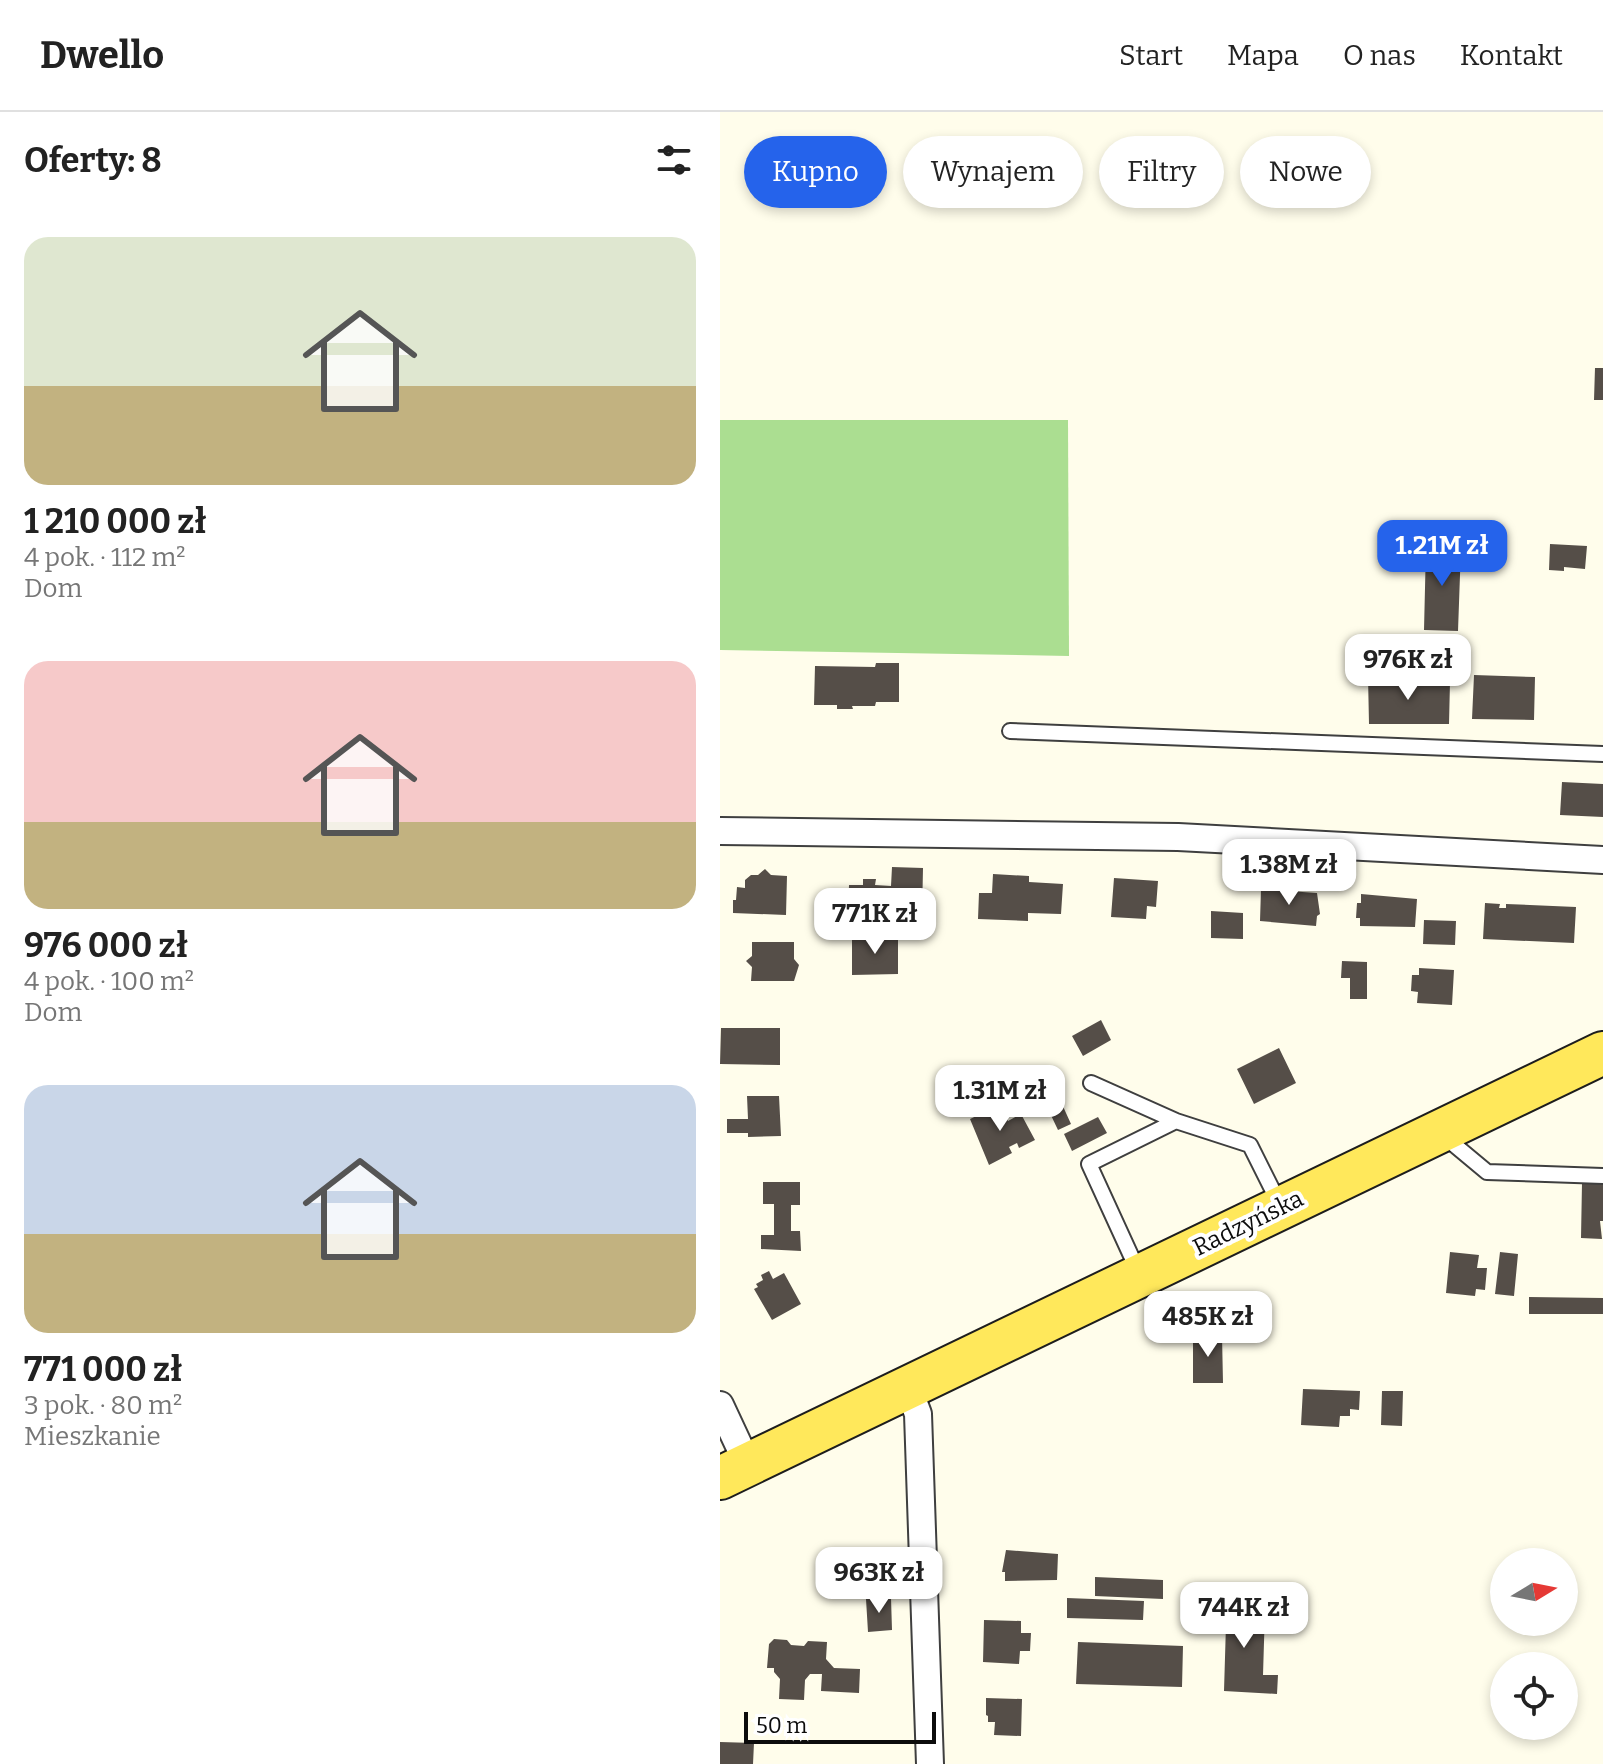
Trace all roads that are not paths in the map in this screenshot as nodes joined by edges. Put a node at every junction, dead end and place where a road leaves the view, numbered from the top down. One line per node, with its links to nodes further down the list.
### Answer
1 (1010, 731): 2 (lane)
2 (1603, 754)
3 (720, 831): 4 (street)
4 (1603, 860)
5 (1603, 1053): 8 (main road, Radzyńska)
6 (1091, 1083): 7 (lane)
7 (1176, 1121): 10 (lane); 11 (lane)
8 (1438, 1131): 9 (lane); 10 (main road, Radzyńska)
9 (1603, 1176)
10 (1281, 1207): 11 (main road, Radzyńska)
11 (1140, 1275): 12 (main road, Radzyńska)
12 (908, 1387): 14 (main road, Radzyńska); 15 (street)
13 (720, 1405): 14 (street)
14 (734, 1472)
15 (930, 1764)

